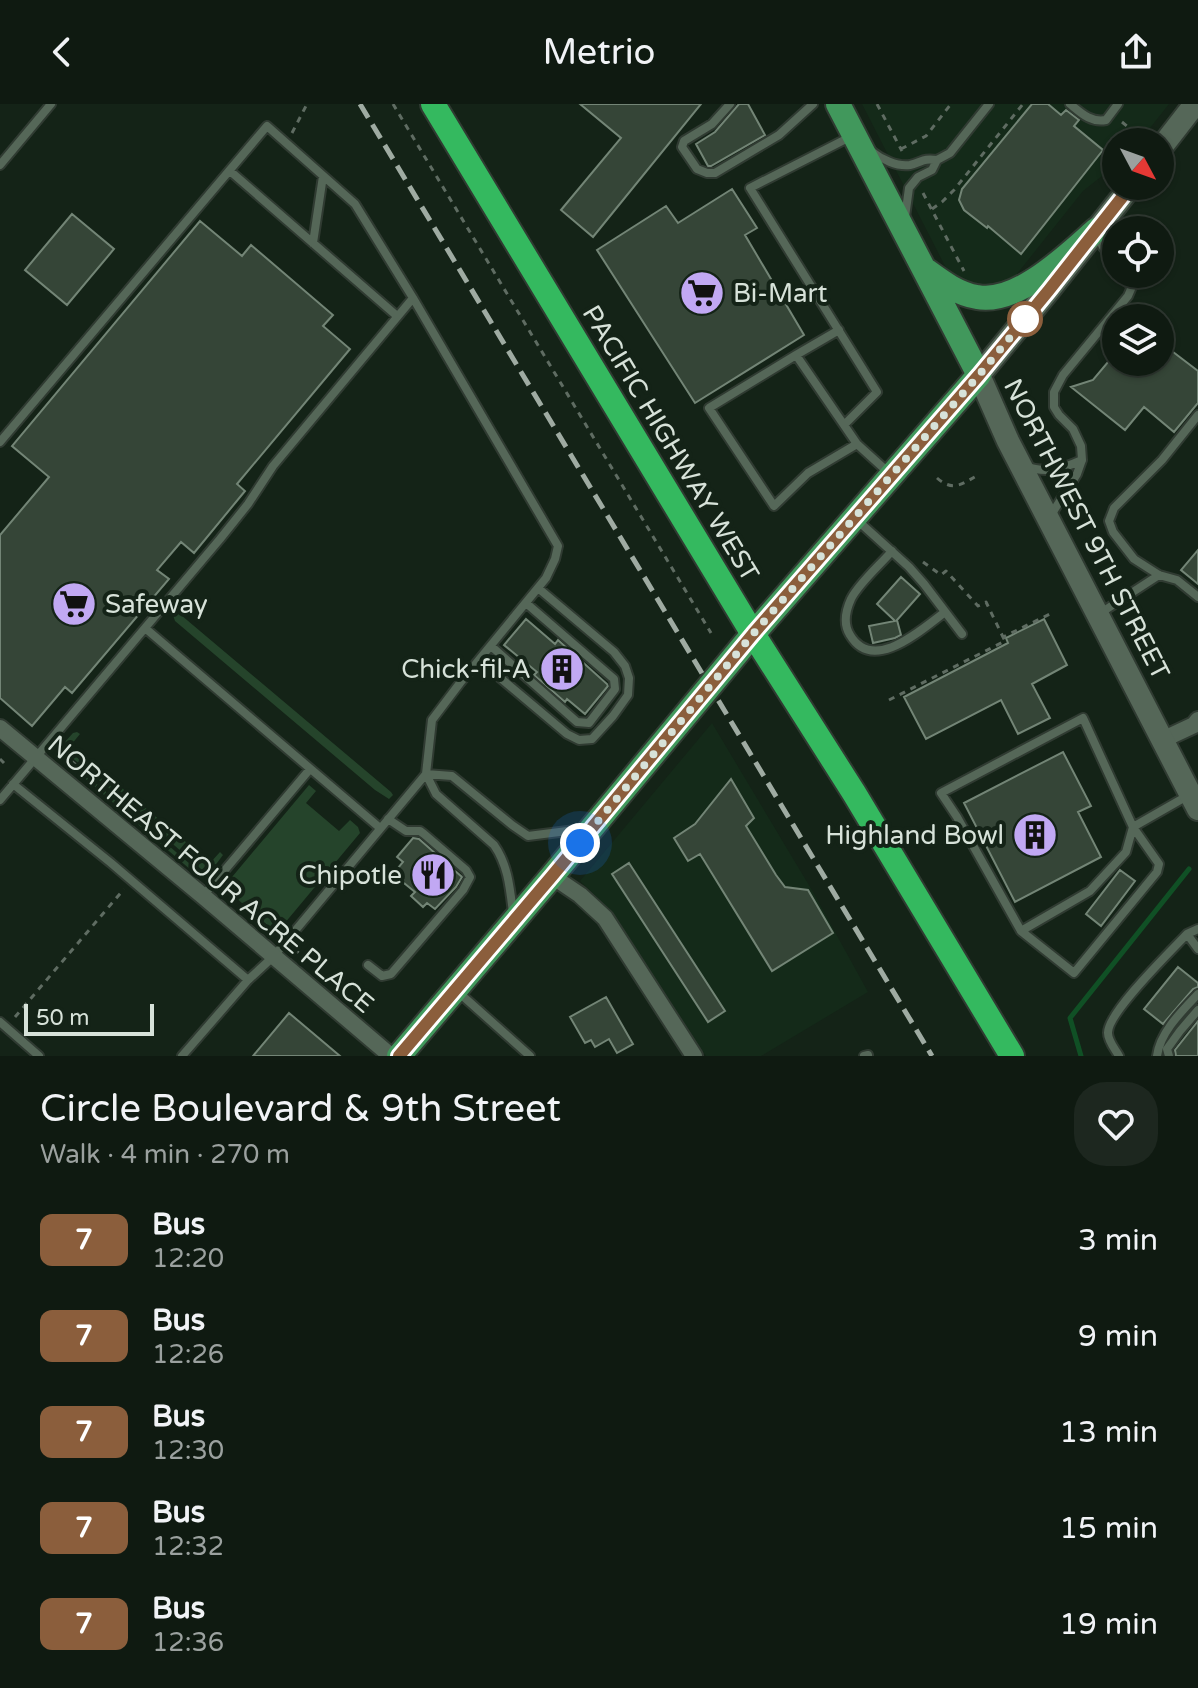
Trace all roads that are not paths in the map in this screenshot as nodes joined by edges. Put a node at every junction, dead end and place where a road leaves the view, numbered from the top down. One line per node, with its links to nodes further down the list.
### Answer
1 (51, 104): 13 (lane)
2 (433, 104): 45 (highway, PACIFIC HIGHWAY WEST)
3 (730, 104): 4 (lane)
4 (813, 104)
5 (838, 104): 11 (main road, NORTHWEST 9TH STREET)
6 (989, 104): 12 (lane)
7 (1070, 104): 8 (lane)
8 (1118, 104)
9 (1195, 104): 10 (main road)
10 (1174, 131)
11 (856, 138): 12 (lane); 18 (main road, NORTHWEST 9TH STREET); 25 (lane)
12 (937, 160): 18 (lane)
13 (0, 165)
14 (230, 171): 15 (lane); 19 (lane); 30 (lane)
15 (323, 176): 19 (lane); 23 (lane)
16 (1120, 200): 17 (main road)
17 (1096, 230): 20 (lane); 21 (main road); 27 (main road)
18 (904, 231): 21 (main road, NORTHWEST 9TH STREET)
19 (313, 243): 24 (lane)
20 (1102, 245)
21 (923, 268): 27 (main road, NORTHWEST 9TH STREET)
22 (1131, 288): 32 (lane)
23 (413, 298): 24 (lane); 39 (lane)
24 (397, 316): 44 (lane)
25 (839, 330): 26 (lane); 29 (lane)
26 (796, 355): 29 (lane); 31 (lane)
27 (979, 375): 33 (main road, NORTHWEST 9TH STREET); 34 (main road)
28 (1198, 415): 38 (lane)
29 (844, 425): 31 (lane)
30 (0, 442)
31 (857, 444): 34 (lane)
32 (1082, 460): 33 (lane); 36 (lane)
33 (1021, 464): 36 (main road, NORTHWEST 9TH STREET)
34 (892, 475): 35 (main road)
35 (854, 517): 37 (lane); 45 (main road)
36 (1049, 519): 43 (main road, NORTHWEST 9TH STREET)
37 (892, 551): 42 (lane); 42 (lane)
38 (1159, 575): 40 (lane); 43 (lane)
39 (538, 588): 41 (lane); 48 (lane)
40 (1198, 597)
41 (526, 603): 47 (lane); 47 (lane)
42 (945, 612): 46 (lane)
43 (1098, 614): 51 (main road, NORTHWEST 9TH STREET)
44 (145, 628): 52 (lane); 53 (lane)
45 (753, 634): 59 (main road); 82 (highway, PACIFIC HIGHWAY WEST)
46 (962, 634)
47 (491, 646): 48 (lane)
48 (479, 660): 54 (lane)
49 (1198, 720): 51 (street)
50 (0, 728): 52 (street, NORTHEAST FOUR ACRE PLACE)
51 (1162, 740): 57 (main road, NORTHWEST 9TH STREET)
52 (35, 758): 55 (lane); 63 (street, NORTHEAST FOUR ACRE PLACE)
53 (310, 769): 61 (lane); 63 (lane)
54 (426, 774): 58 (lane); 59 (lane); 64 (lane)
55 (13, 784): 56 (lane); 71 (lane)
56 (0, 800)
57 (1196, 805): 60 (lane)
58 (388, 819): 61 (lane); 70 (lane)
59 (593, 827): 62 (main road)
60 (1133, 827): 66 (lane); 66 (lane); 66 (lane)
61 (380, 828): 69 (lane)
62 (552, 876): 64 (main road); 81 (street)
63 (203, 896): 69 (street, NORTHEAST FOUR ACRE PLACE)
64 (513, 922): 72 (main road)
65 (1198, 929): 67 (lane)
66 (1021, 931)
67 (1187, 934): 68 (lane); 83 (lane)
68 (1198, 949)
69 (274, 956): 71 (lane); 78 (street, NORTHEAST FOUR ACRE PLACE)
70 (368, 965)
71 (248, 980): 77 (lane)
72 (456, 989): 79 (main road); 80 (lane)
73 (1198, 994): 84 (lane)
74 (1198, 1010): 85 (lane)
75 (0, 1022): 76 (lane)
76 (39, 1056)
77 (182, 1056)
78 (391, 1056)
79 (399, 1056)
80 (530, 1056)
81 (694, 1056)
82 (1012, 1056)
83 (1119, 1056)
84 (1157, 1056)
85 (1169, 1056)

